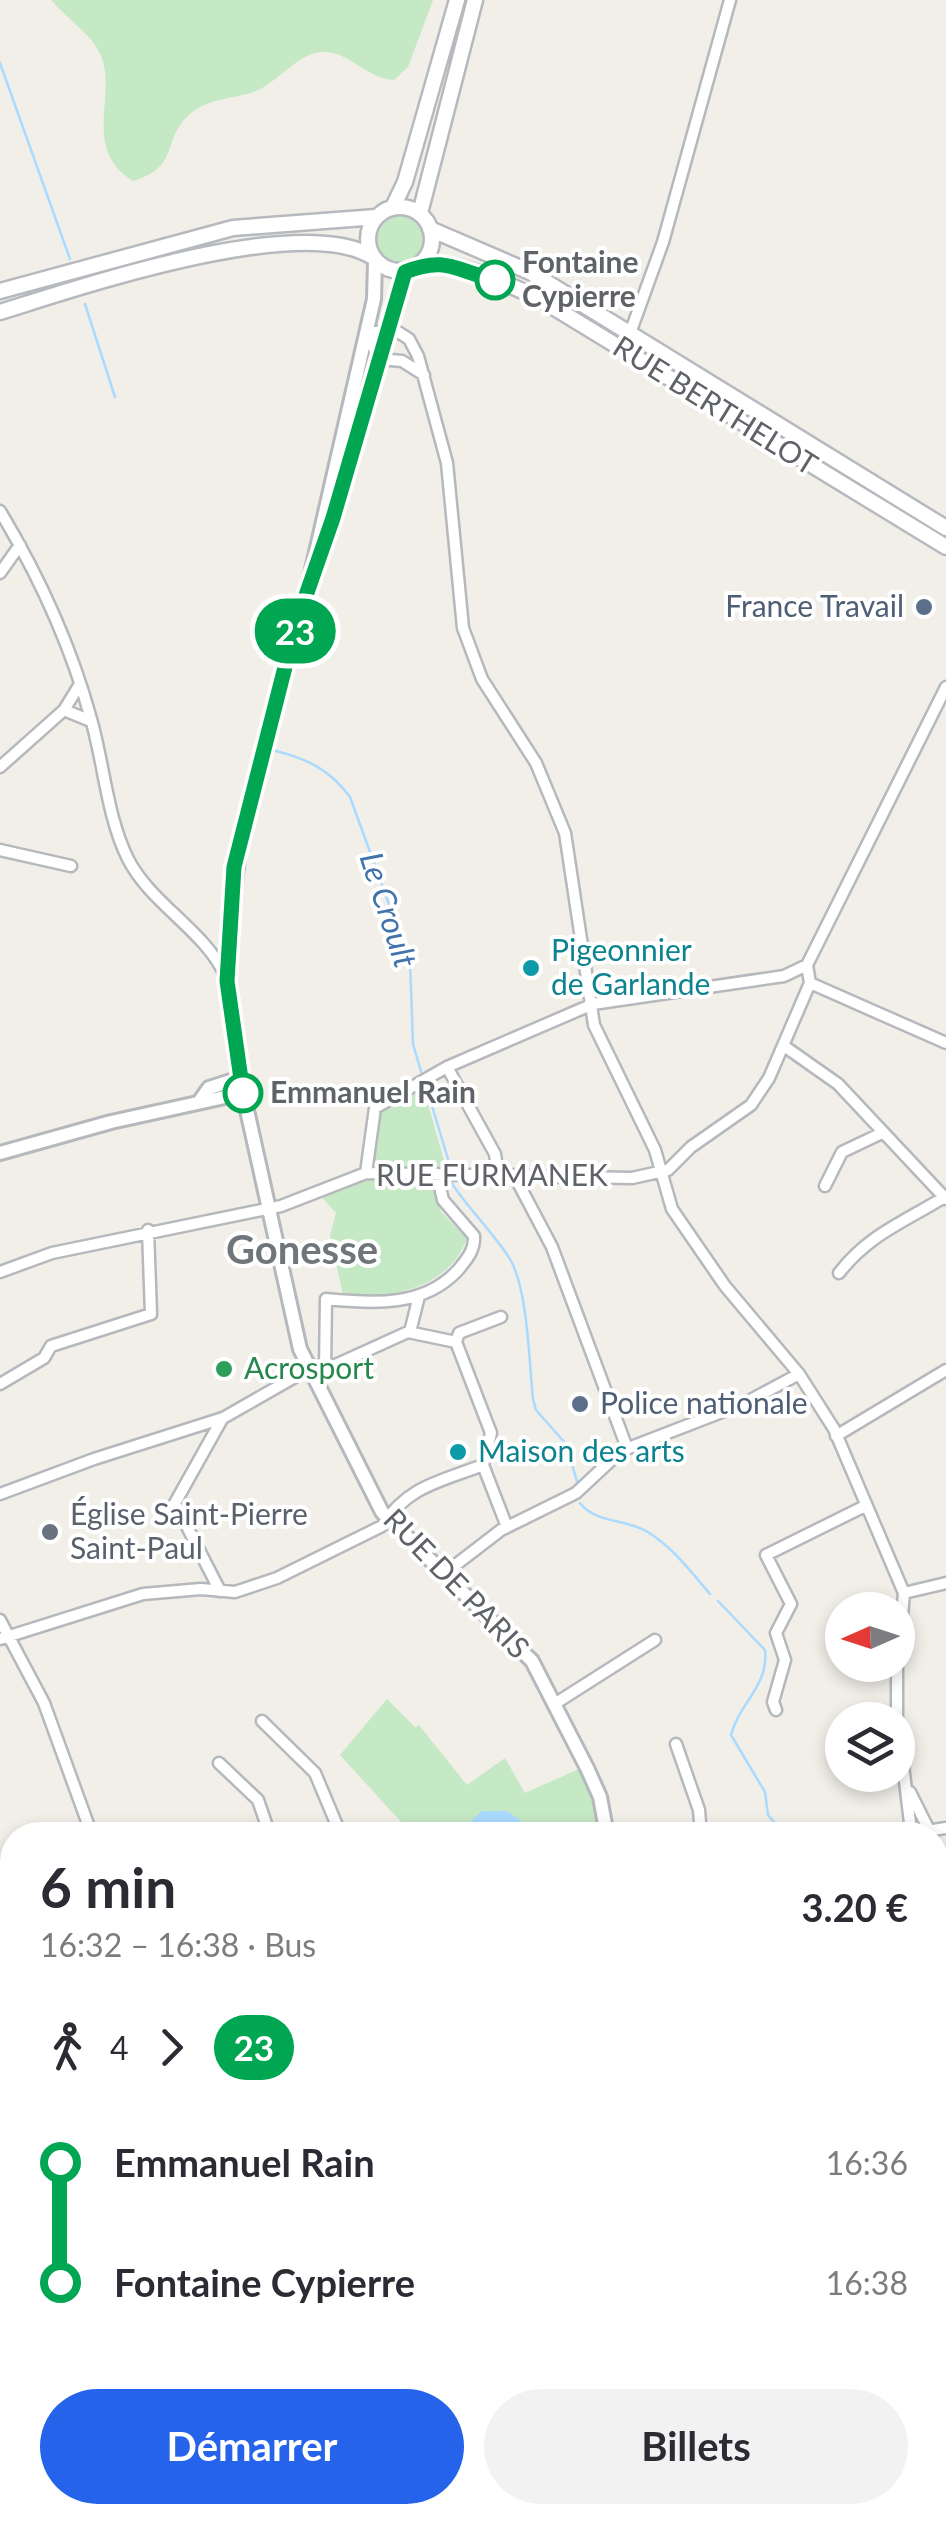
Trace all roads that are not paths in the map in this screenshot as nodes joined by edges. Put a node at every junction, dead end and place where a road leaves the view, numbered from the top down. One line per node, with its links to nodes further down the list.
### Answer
1 (457, 0): 4 (main road)
2 (474, 0): 5 (main road)
3 (730, 0): 15 (street)
4 (393, 207): 5 (main road); 6 (main road)
5 (420, 214): 7 (main road)
6 (376, 217): 8 (main road); 11 (main road)
7 (430, 229): 9 (main road); 15 (main road, RUE BERTHELOT)
8 (373, 259): 10 (main road); 12 (main road); 14 (street, RUE DE PARIS)
9 (422, 262): 10 (main road); 16 (main road, RUE BERTHELOT)
10 (405, 272): 13 (street, RUE DE PARIS)
11 (0, 291)
12 (0, 312)
13 (390, 330): 14 (street); 17 (street, RUE DE PARIS); 18 (street)
14 (366, 332): 17 (street); 24 (street, RUE DE PARIS)
15 (631, 335): 16 (street); 20 (main road, RUE BERTHELOT)
16 (624, 350): 22 (main road, RUE BERTHELOT)
17 (380, 359): 18 (street); 24 (street, RUE DE PARIS)
18 (424, 375): 37 (street)
19 (0, 511): 21 (street)
20 (946, 528)
21 (20, 545): 23 (street); 25 (street)
22 (946, 548)
23 (0, 573)
24 (312, 574): 32 (street, RUE DE PARIS)
25 (80, 684): 27 (street); 28 (street)
26 (946, 687): 34 (street)
27 (64, 710): 28 (street); 29 (street)
28 (92, 721): 33 (street)
29 (0, 768)
30 (0, 850): 31 (street)
31 (71, 866)
32 (228, 938): 33 (street); 35 (street, RUE DE PARIS)
33 (210, 951): 35 (street)
34 (807, 965): 36 (street); 37 (street)
35 (227, 981): 41 (street, RUE DE PARIS)
36 (810, 983): 38 (street); 39 (street)
37 (593, 1004): 40 (street); 46 (street)
38 (946, 1043)
39 (784, 1046): 44 (street); 46 (street)
40 (447, 1067): 47 (street); 49 (street)
41 (240, 1078): 42 (street, RUE DE PARIS); 43 (street)
42 (243, 1093): 43 (street); 53 (street, RUE DE PARIS)
43 (199, 1102): 45 (street)
44 (882, 1133): 51 (street); 52 (street)
45 (0, 1153)
46 (662, 1172): 50 (street, RUE FURMANEK); 63 (street)
47 (366, 1173): 48 (street, RUE FURMANEK); 53 (street, RUE FURMANEK)
48 (437, 1174): 49 (street, RUE FURMANEK); 57 (street)
49 (498, 1175): 50 (street, RUE FURMANEK)
50 (514, 1175): 67 (street)
51 (825, 1186)
52 (946, 1197): 56 (street)
53 (268, 1208): 54 (street, RUE FURMANEK); 61 (street, RUE DE PARIS)
54 (148, 1230): 55 (street, RUE FURMANEK); 64 (street)
55 (0, 1272)
56 (839, 1273)
57 (419, 1296): 59 (street); 61 (street)
58 (500, 1318): 60 (street)
59 (410, 1332): 60 (street); 61 (street)
60 (456, 1342): 68 (street)
61 (316, 1367): 65 (street); 71 (street, RUE DE PARIS)
62 (946, 1370): 66 (street)
63 (800, 1374): 66 (street); 67 (street)
64 (0, 1384)
65 (222, 1418): 69 (street); 75 (street)
66 (836, 1436): 70 (street)
67 (627, 1448): 72 (street)
68 (483, 1465): 71 (street); 72 (street)
69 (0, 1494)
70 (864, 1507): 76 (street); 82 (street)
71 (388, 1518): 73 (street, RUE DE PARIS); 75 (street)
72 (507, 1527): 73 (street)
73 (446, 1572): 81 (street, RUE DE PARIS)
74 (946, 1583): 77 (street)
75 (220, 1591): 79 (street)
76 (903, 1592)
77 (912, 1592)
78 (0, 1620): 79 (street)
79 (5, 1638): 88 (street)
80 (655, 1640): 81 (street)
81 (556, 1703): 91 (street, RUE DE PARIS)
82 (776, 1710)
83 (262, 1721): 90 (street)
84 (676, 1744): 92 (street)
85 (219, 1763): 89 (street)
86 (909, 1792): 93 (street)
87 (910, 1792): 94 (street)
88 (87, 1822)
89 (266, 1822)
90 (335, 1822)
91 (605, 1822)
92 (701, 1822)
93 (907, 1822)
94 (925, 1822)

